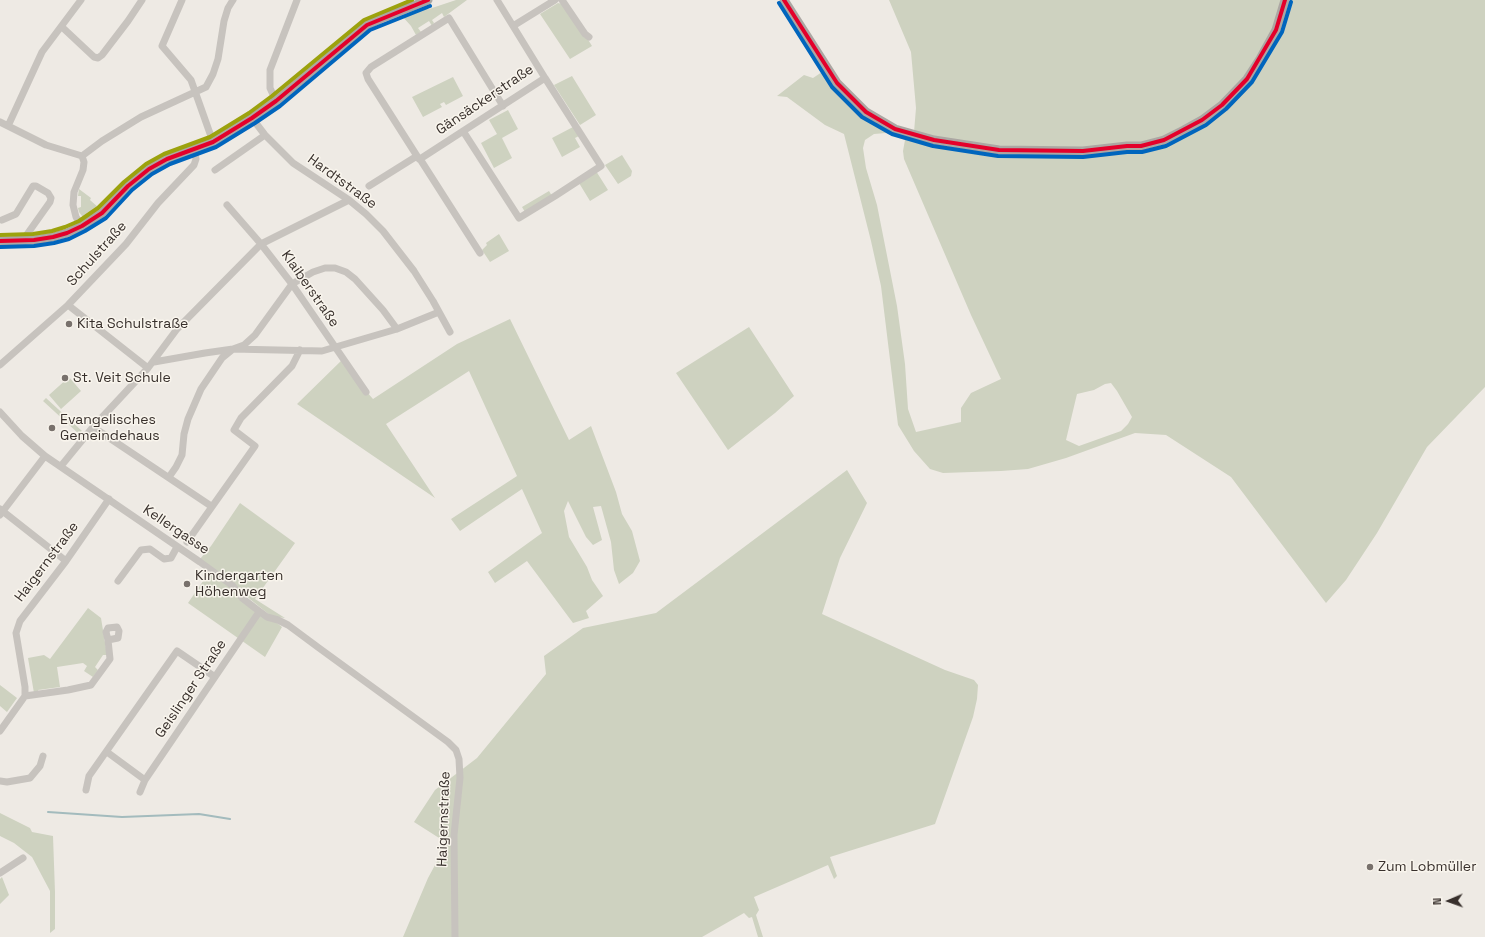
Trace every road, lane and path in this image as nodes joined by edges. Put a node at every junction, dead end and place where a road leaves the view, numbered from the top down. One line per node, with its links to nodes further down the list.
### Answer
1 (81, 0): 15 (street)
2 (142, 0): 15 (street)
3 (182, 0): 18 (street)
4 (233, 0): 18 (street)
5 (297, 0): 19 (street)
6 (428, 0): 19 (main road)
7 (497, 0): 13 (street, Gänsäckerstraße)
8 (502, 0): 13 (street, Gänsäckerstraße)
9 (555, 0): 14 (street)
10 (562, 0): 16 (street)
11 (784, 0): 12 (main road)
12 (1286, 0)
13 (507, 15): 14 (street, Gänsäckerstraße)
14 (513, 26): 17 (street, Gänsäckerstraße)
15 (62, 27): 23 (street)
16 (589, 37)
17 (546, 78): 20 (street, Gänsäckerstraße); 24 (street)
18 (196, 93): 26 (street); 28 (street)
19 (276, 101): 21 (main road)
20 (503, 106): 24 (street, Gänsäckerstraße); 29 (street)
21 (252, 118): 25 (street, Hardtstraße); 26 (main road)
22 (0, 122): 23 (street)
23 (8, 126): 28 (street)
24 (463, 131): 29 (street, Gänsäckerstraße)
25 (265, 136): 30 (street); 32 (street, Hardtstraße)
26 (213, 142): 27 (main road)
27 (194, 149): 35 (main road); 41 (street, Schulstraße)
28 (82, 156): 35 (street)
29 (418, 157): 31 (street, Gänsäckerstraße); 39 (street)
30 (215, 170)
31 (369, 186)
32 (349, 200): 38 (street); 42 (street, Hardtstraße)
33 (227, 205): 38 (street, Klaiberstraße)
34 (2, 220): 36 (street)
35 (82, 226): 36 (main road)
36 (23, 240): 37 (main road)
37 (0, 241)
38 (261, 244): 40 (street, Klaiberstraße); 48 (street)
39 (480, 253)
40 (292, 284): 43 (street); 45 (street, Klaiberstraße); 46 (street)
41 (68, 305): 49 (street, Schulstraße); 50 (street)
42 (439, 312): 43 (street); 44 (street, Hardtstraße)
43 (397, 329): 45 (street)
44 (450, 332)
45 (335, 347): 47 (street); 51 (street, Klaiberstraße)
46 (234, 350): 47 (street); 48 (street); 56 (street)
47 (300, 350): 58 (street)
48 (154, 362): 50 (street)
49 (0, 365)
50 (148, 368): 53 (street)
51 (366, 392)
52 (0, 412): 54 (street, Kellergasse)
53 (93, 427): 55 (street); 56 (street)
54 (45, 456): 55 (street, Kellergasse); 59 (street)
55 (61, 466): 57 (street, Kellergasse)
56 (169, 477): 58 (street)
57 (109, 499): 61 (street, Kellergasse); 62 (street, Haigernstraße)
58 (211, 506): 60 (street)
59 (1, 511): 62 (street)
60 (187, 542)
61 (177, 547): 63 (street); 64 (street, Kellergasse)
62 (66, 561): 68 (street, Haigernstraße)
63 (118, 581)
64 (260, 612): 66 (street, Geislinger Straße); 67 (street, Kellergasse)
65 (108, 640): 68 (street)
66 (215, 677): 70 (street); 72 (street, Geislinger Straße)
67 (380, 691): 78 (street, Haigernstraße)
68 (25, 696): 69 (street)
69 (0, 731)
70 (107, 752): 72 (street); 74 (street)
71 (43, 756): 73 (street)
72 (145, 780): 75 (street, Geislinger Straße)
73 (0, 781)
74 (86, 790)
75 (140, 792)
76 (23, 858): 77 (street)
77 (0, 874)
78 (455, 937)

